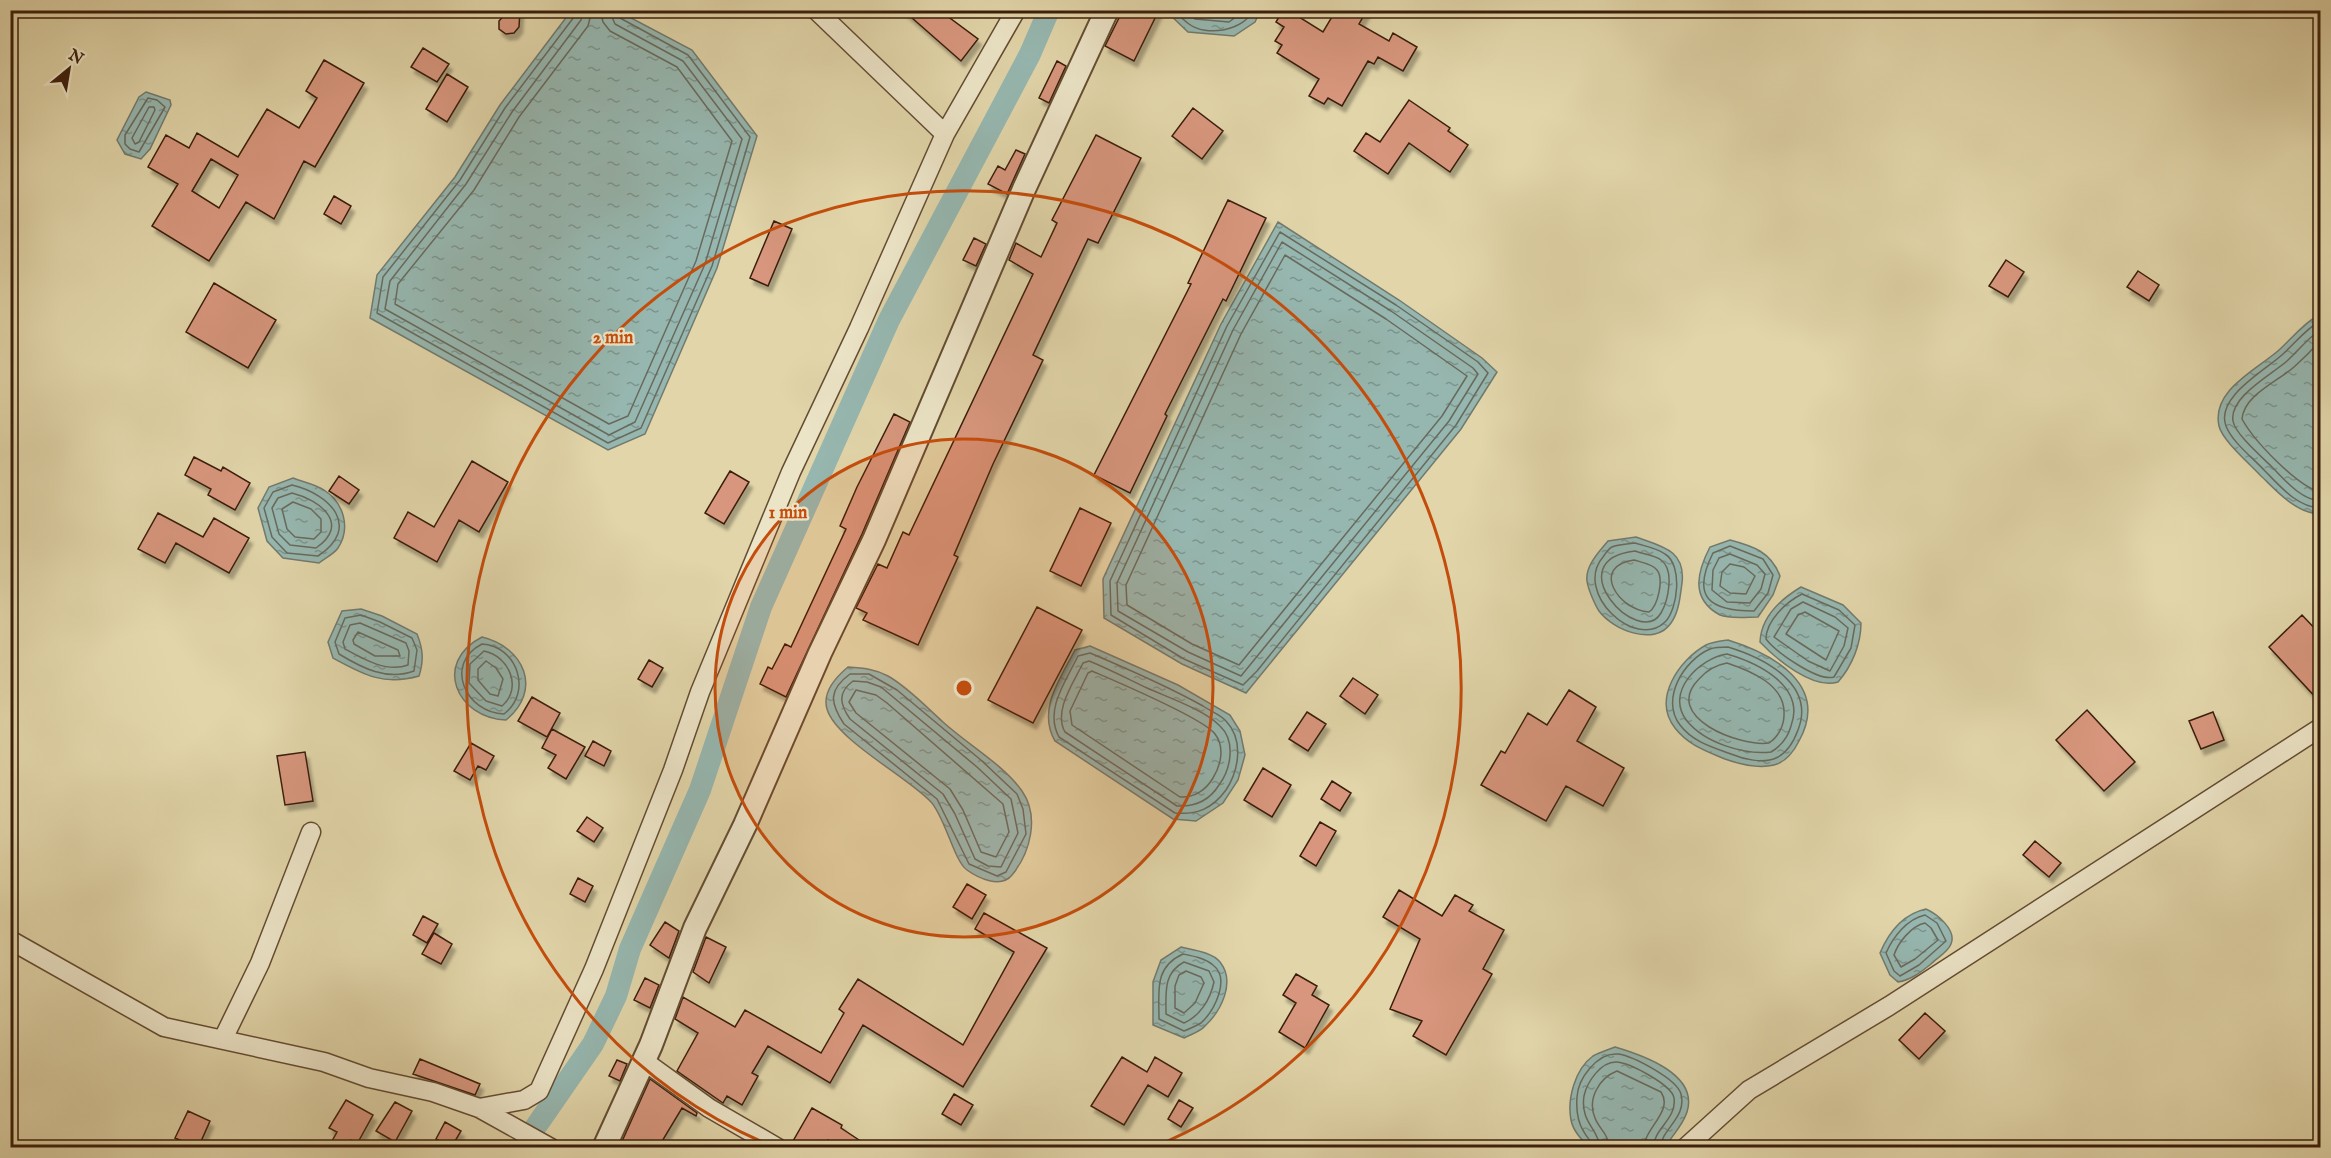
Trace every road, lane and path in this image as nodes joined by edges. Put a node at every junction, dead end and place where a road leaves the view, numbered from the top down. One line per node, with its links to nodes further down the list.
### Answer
1 (816, 10): 4 (street)
2 (1016, 10): 4 (street)
3 (1107, 10): 9 (street)
4 (945, 134): 10 (street)
5 (2320, 728): 14 (street)
6 (311, 832): 8 (street)
7 (10, 940): 8 (street)
8 (223, 1040): 10 (street)
9 (644, 1061): 12 (street); 13 (street)
10 (479, 1108): 11 (street)
11 (551, 1148)
12 (604, 1148)
13 (778, 1148)
14 (1685, 1148)

